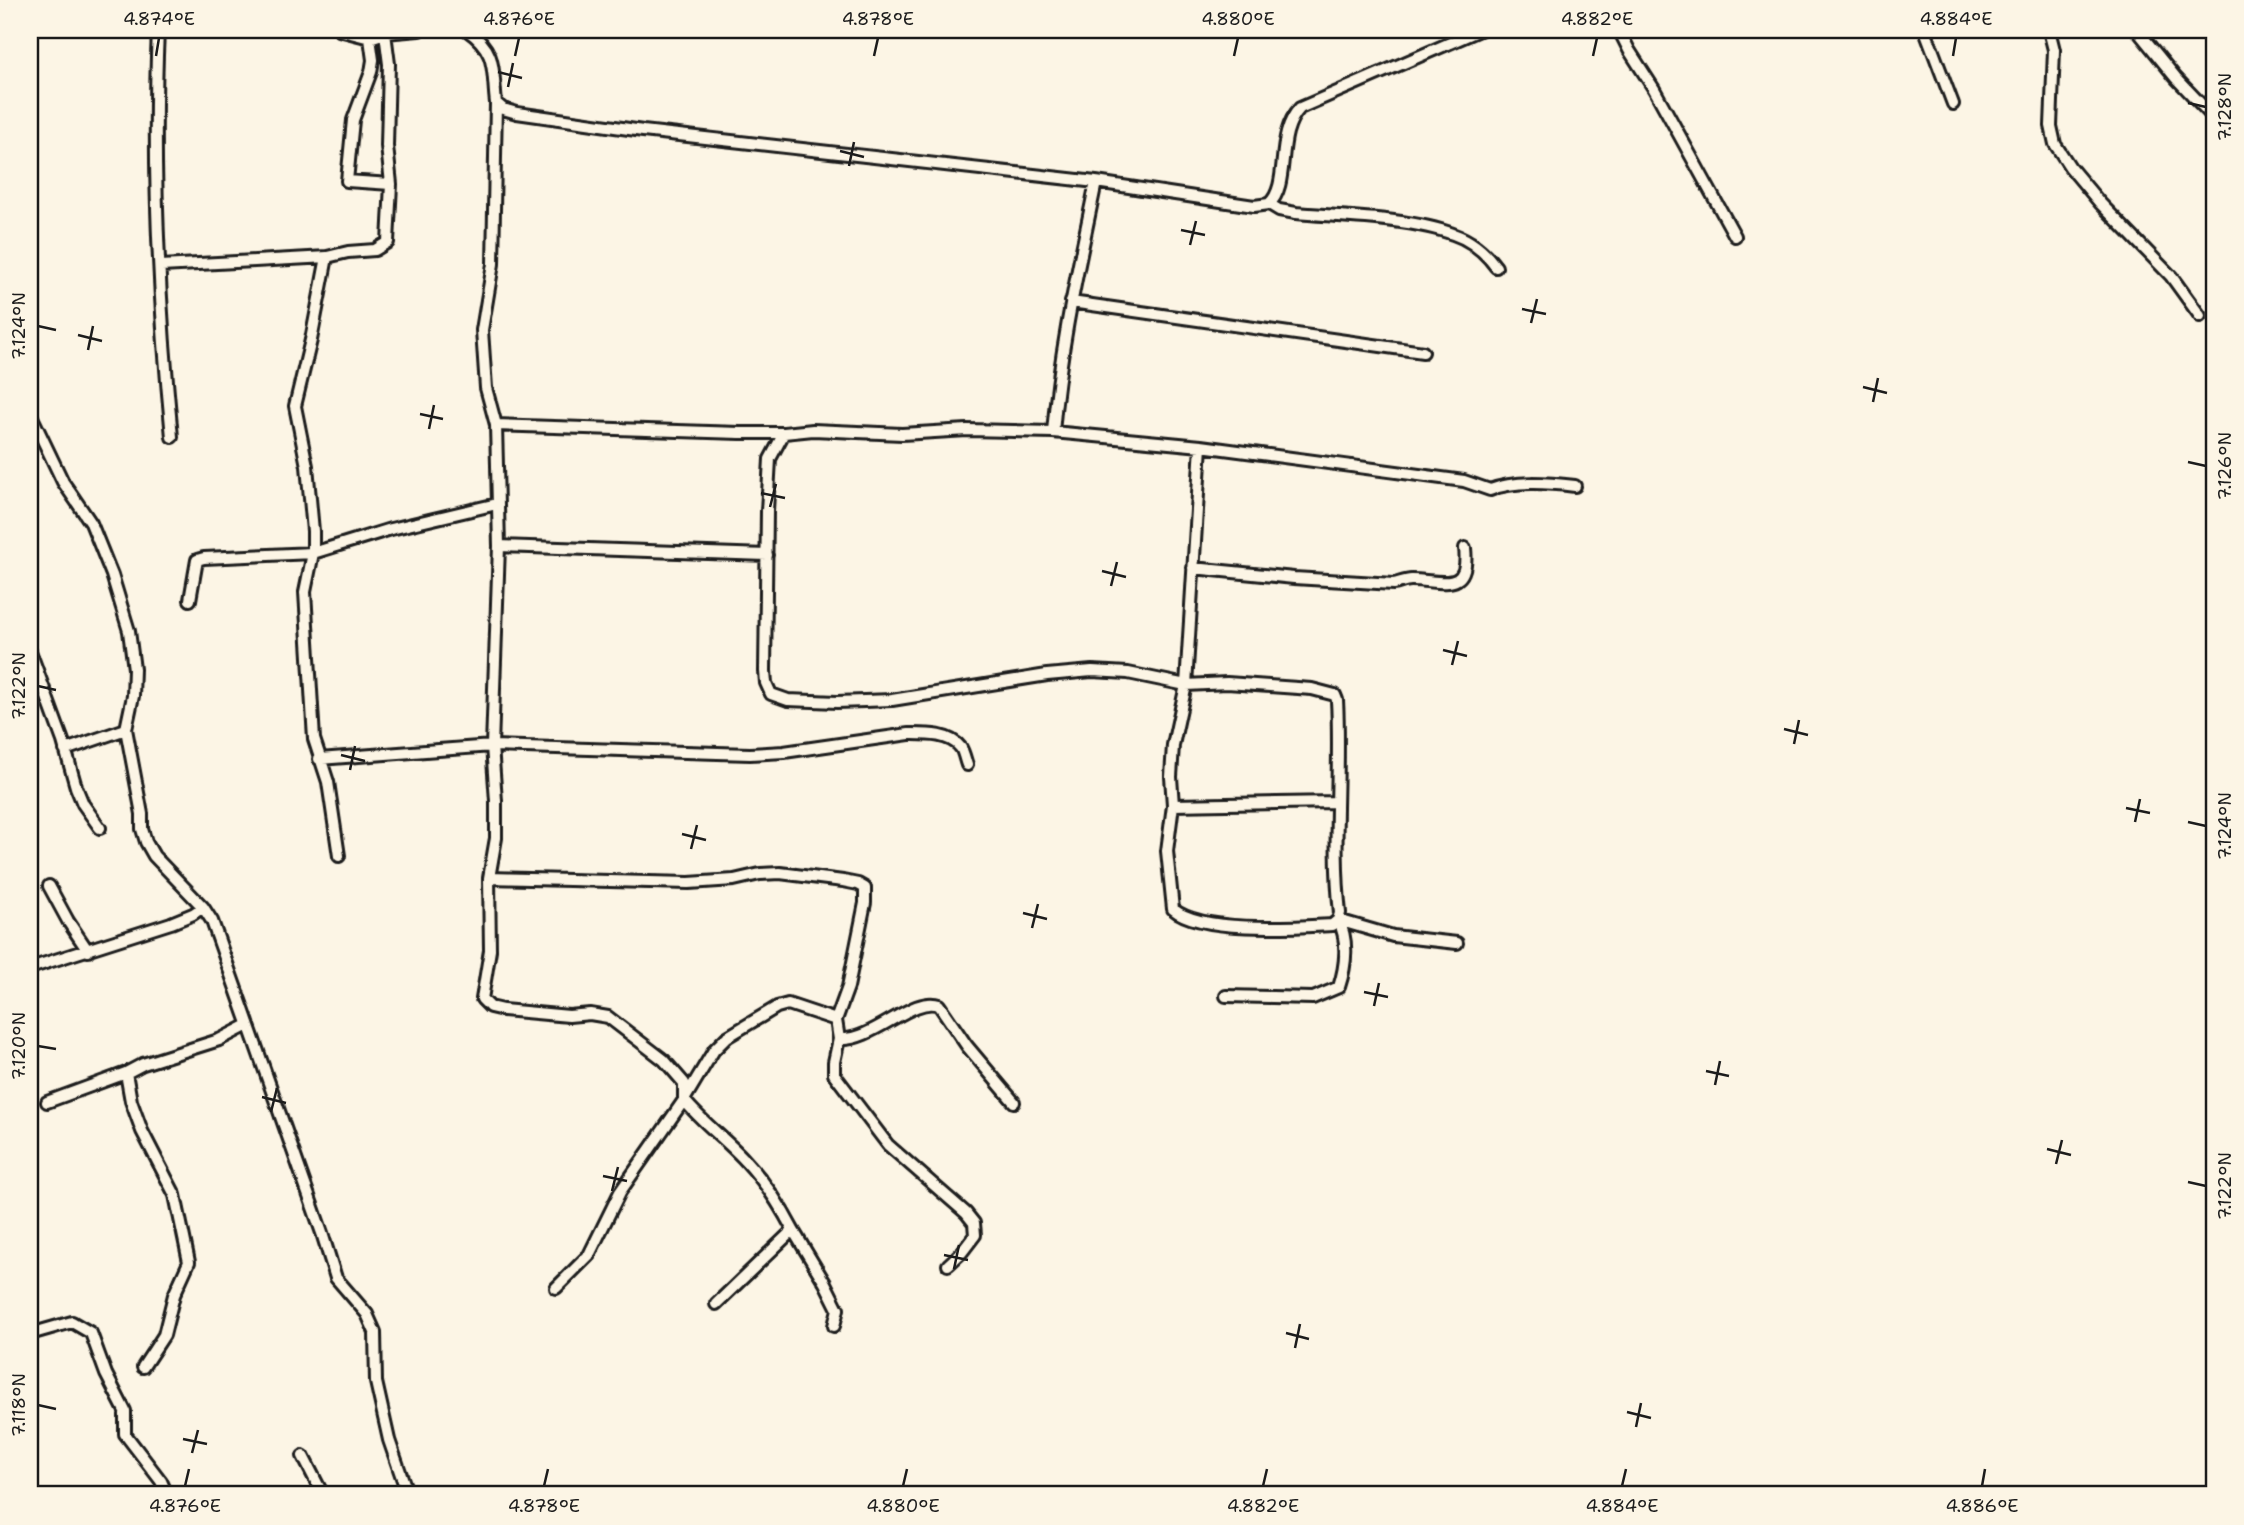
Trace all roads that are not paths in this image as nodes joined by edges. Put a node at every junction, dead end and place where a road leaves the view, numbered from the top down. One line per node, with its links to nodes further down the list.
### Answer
1 (158, 30): 20 (street)
2 (339, 30): 11 (street)
3 (419, 30): 10 (street)
4 (467, 30): 12 (street)
5 (1480, 30): 17 (street)
6 (1619, 30): 18 (street)
7 (1925, 30): 13 (street)
8 (2049, 30): 23 (street)
9 (2137, 30): 14 (street)
10 (385, 33): 11 (street); 16 (street)
11 (370, 38): 16 (street)
12 (496, 103): 15 (street); 26 (street)
13 (1953, 104)
14 (2214, 118)
15 (1096, 182): 17 (street); 22 (street)
16 (391, 184): 19 (street)
17 (1269, 204): 21 (street)
18 (1735, 236)
19 (327, 257): 20 (street); 35 (street)
20 (161, 266): 29 (street)
21 (1496, 267)
22 (1071, 302): 24 (street); 27 (street)
23 (2200, 316)
24 (1423, 352)
25 (30, 413): 41 (street)
26 (496, 425): 28 (street); 32 (street)
27 (1053, 432): 28 (street); 30 (street)
28 (784, 433): 36 (street)
29 (172, 437)
30 (1200, 446): 31 (street); 37 (street)
31 (1575, 486)
32 (497, 504): 33 (street); 35 (street)
33 (499, 546): 36 (street); 42 (street)
34 (1465, 548): 37 (street)
35 (313, 553): 38 (street); 44 (street)
36 (767, 555): 40 (street)
37 (1193, 568): 40 (street)
38 (190, 600)
39 (30, 651): 43 (street)
40 (1186, 685): 46 (street); 47 (street)
41 (126, 729): 43 (street); 52 (street)
42 (492, 746): 44 (street); 45 (street); 50 (street)
43 (65, 750): 48 (street)
44 (319, 759): 49 (street)
45 (967, 765)
46 (1336, 802): 47 (street); 53 (street)
47 (1173, 805): 53 (street)
48 (100, 828)
49 (339, 856)
50 (488, 878): 58 (street); 62 (street)
51 (49, 886): 55 (street)
52 (202, 907): 55 (street); 59 (street)
53 (1338, 920): 54 (street); 57 (street)
54 (1457, 943)
55 (88, 951): 56 (street)
56 (30, 968)
57 (1226, 996)
58 (836, 1020): 60 (street); 62 (street)
59 (248, 1025): 61 (street); 75 (street)
60 (839, 1039): 64 (street); 66 (street)
61 (126, 1073): 63 (street); 71 (street)
62 (684, 1100): 65 (street); 67 (street)
63 (47, 1102)
64 (1014, 1102)
65 (793, 1230): 68 (street); 69 (street)
66 (948, 1265)
67 (556, 1288)
68 (716, 1304)
69 (834, 1326)
70 (30, 1334): 73 (street)
71 (143, 1367)
72 (303, 1456): 74 (street)
73 (167, 1495)
74 (323, 1495)
75 (408, 1495)

